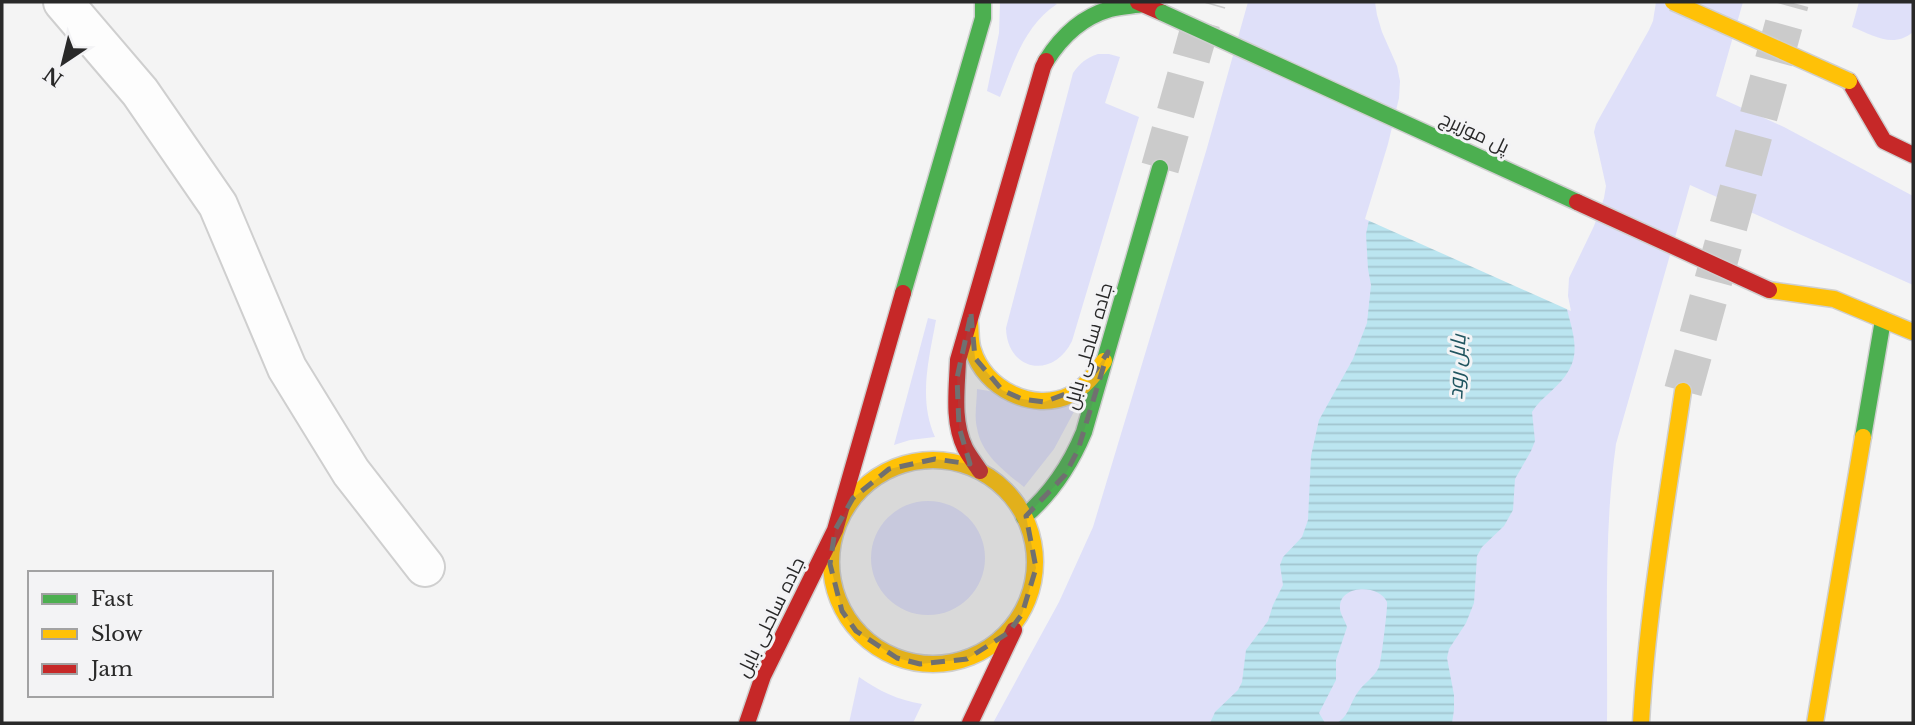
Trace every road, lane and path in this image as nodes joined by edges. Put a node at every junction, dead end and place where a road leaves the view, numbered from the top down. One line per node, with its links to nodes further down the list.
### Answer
1 (63, 2): 15 (street)
2 (983, 2): 14 (main road)
3 (1673, 2): 5 (main road, bridge)
4 (1141, 3): 7 (main road); 8 (main road, پل موزیرج, bridge)
5 (1911, 154)
6 (1160, 168): 10 (main road, جاده ساحلی بابل)
7 (971, 314): 10 (main road); 12 (main road)
8 (1883, 320): 9 (main road); 20 (main road)
9 (1913, 332)
10 (1108, 352): 13 (main road, جاده ساحلی بابل)
11 (1683, 391): 19 (main road)
12 (980, 471): 13 (main road); 14 (main road)
13 (1024, 517): 16 (main road)
14 (835, 530): 16 (main road); 17 (main road, جاده ساحلی بایل)
15 (425, 567)
16 (1022, 614): 18 (main road)
17 (747, 723)
18 (970, 723)
19 (1641, 723)
20 (1815, 723)

